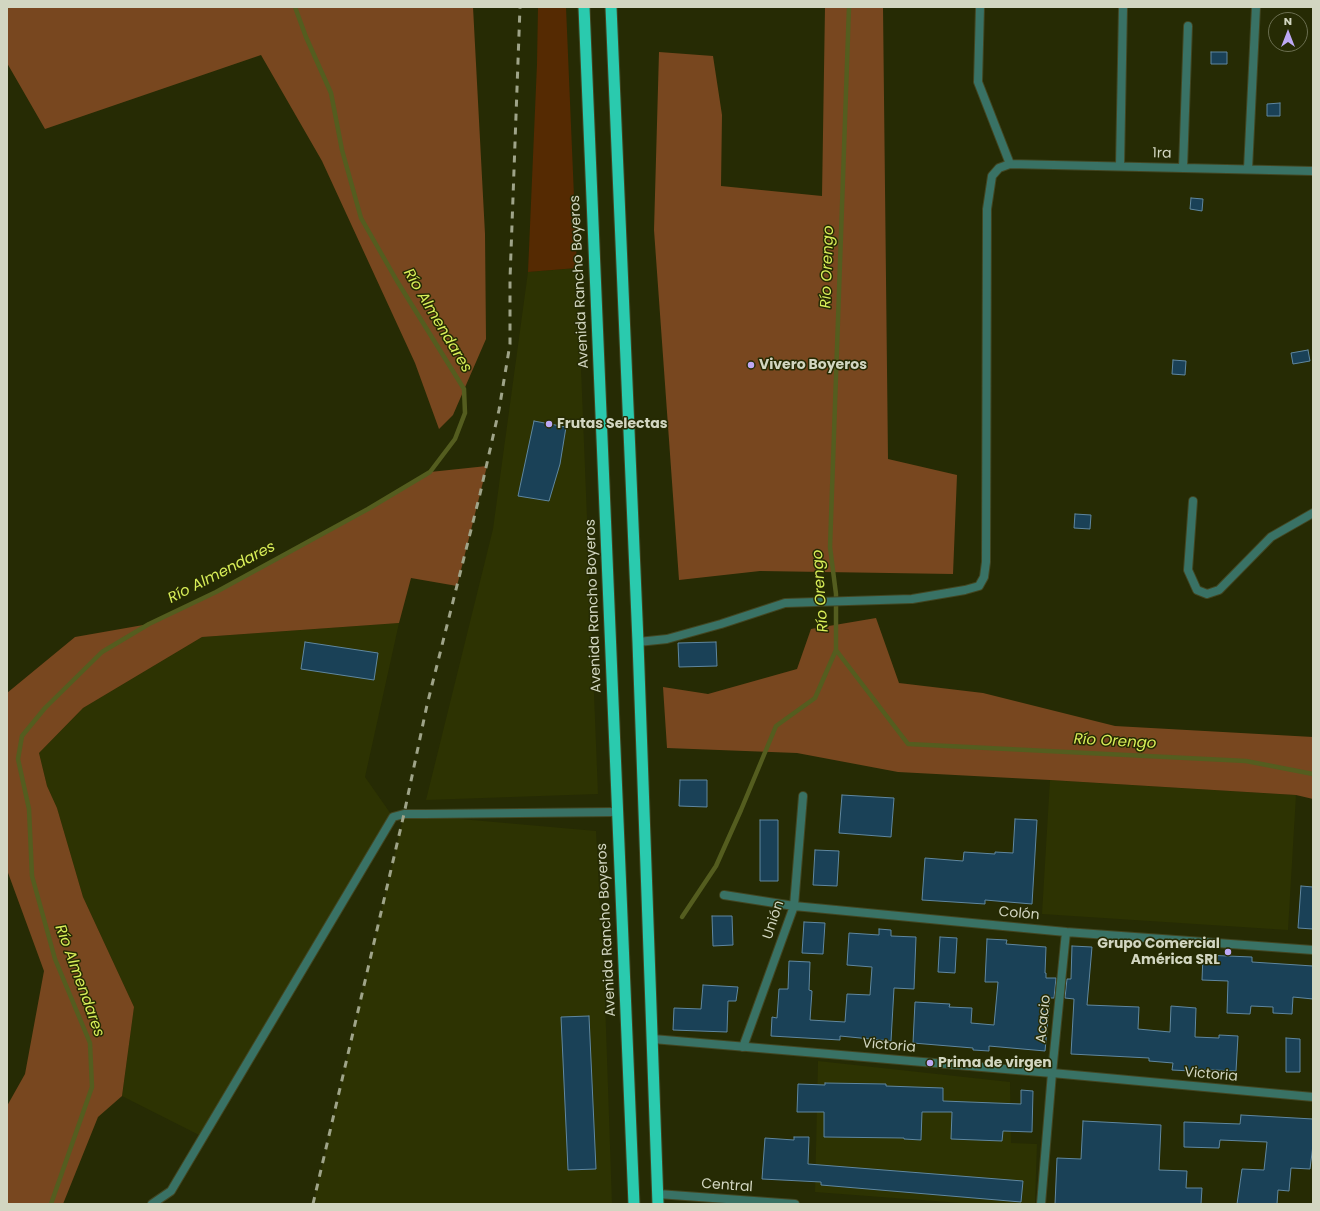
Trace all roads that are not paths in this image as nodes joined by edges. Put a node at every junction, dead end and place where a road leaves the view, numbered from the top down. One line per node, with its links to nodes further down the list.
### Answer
1 (584, 7): 16 (highway, Avenida Rancho Boyeros)
2 (611, 7): 14 (highway)
3 (980, 7): 7 (street)
4 (1123, 7): 8 (street)
5 (1256, 7): 10 (street)
6 (1188, 26): 9 (street)
7 (1010, 164): 8 (street, 1ra); 14 (street)
8 (1120, 166): 9 (street, 1ra)
9 (1183, 168): 10 (street, 1ra)
10 (1248, 169): 11 (street, 1ra)
11 (1313, 171)
12 (1193, 501): 13 (street)
13 (1313, 513)
14 (638, 642): 21 (highway)
15 (803, 796): 18 (street, Unión)
16 (616, 812): 26 (street); 27 (highway, Avenida Rancho Boyeros)
17 (724, 895): 18 (street, Colón)
18 (794, 906): 19 (street, Colón); 22 (street, Unión)
19 (1066, 932): 20 (street, Colón); 23 (street, Acacio)
20 (1313, 950)
21 (653, 1039): 22 (street, Victoria); 25 (highway)
22 (743, 1047): 23 (street, Victoria)
23 (1052, 1073): 24 (street, Victoria); 29 (street, Acacio)
24 (1313, 1097)
25 (658, 1199): 28 (street, Central)
26 (152, 1204)
27 (634, 1204)
28 (795, 1204)
29 (1041, 1204)

